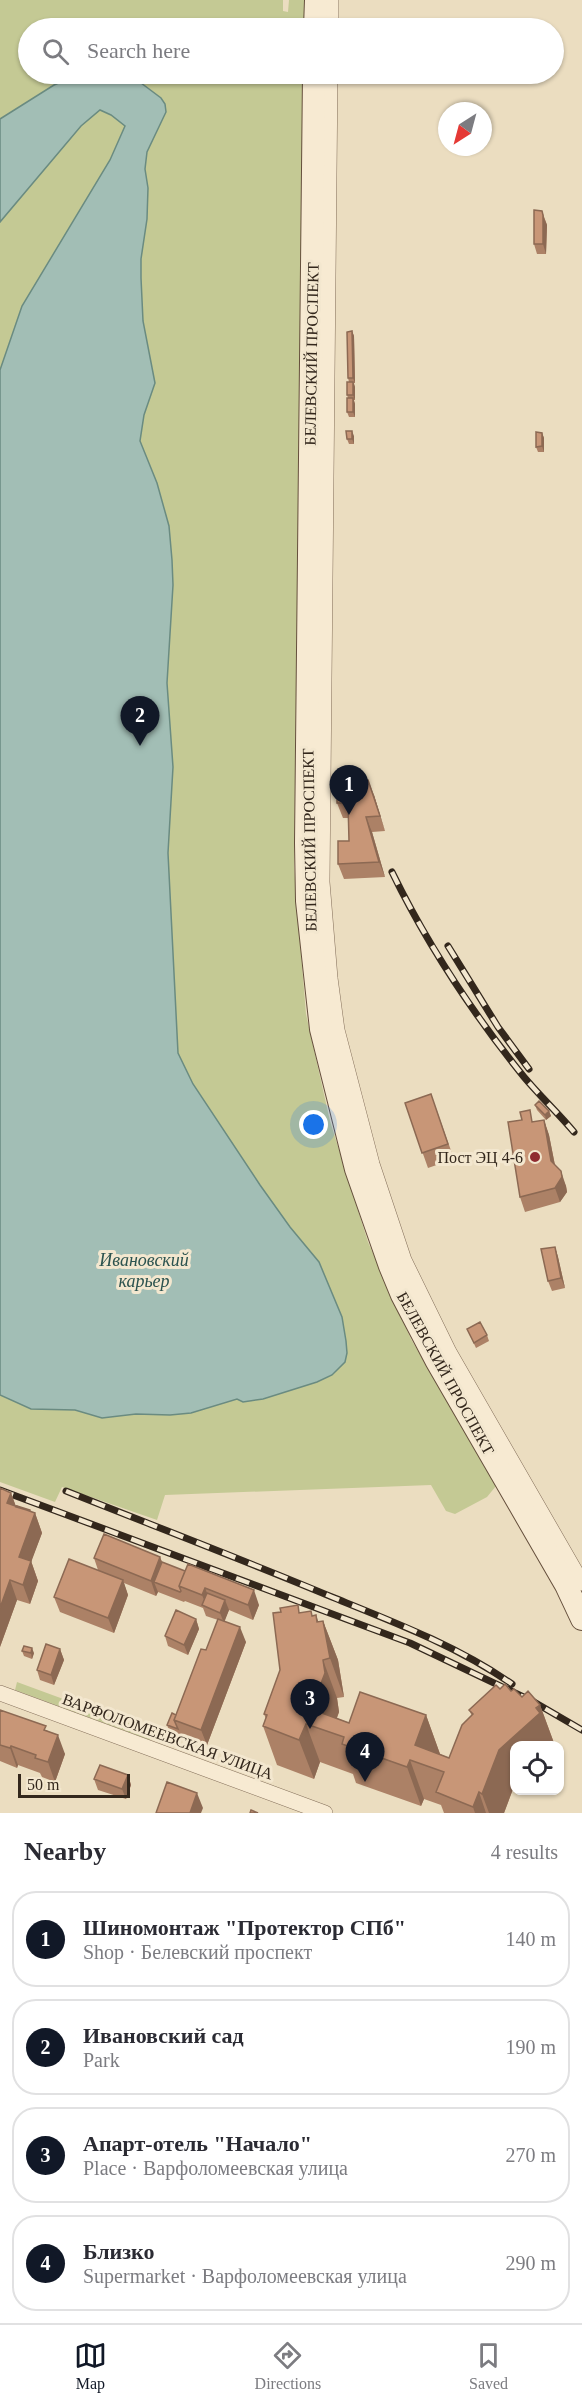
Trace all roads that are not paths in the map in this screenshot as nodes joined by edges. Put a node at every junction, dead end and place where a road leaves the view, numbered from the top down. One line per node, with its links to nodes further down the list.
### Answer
1 (316, 0): 3 (street)
2 (331, 0): 4 (street)
3 (315, 18)
4 (331, 18)
5 (314, 84): 8 (street, БЕЛЕВСКИЙ ПРОСПЕКТ)
6 (330, 84): 7 (street, БЕЛЕВСКИЙ ПРОСПЕКТ)
7 (582, 1583)
8 (582, 1619)
9 (0, 1694): 10 (street, ВАРФОЛОМЕЕВСКАЯ УЛИЦА)
10 (325, 1813)

